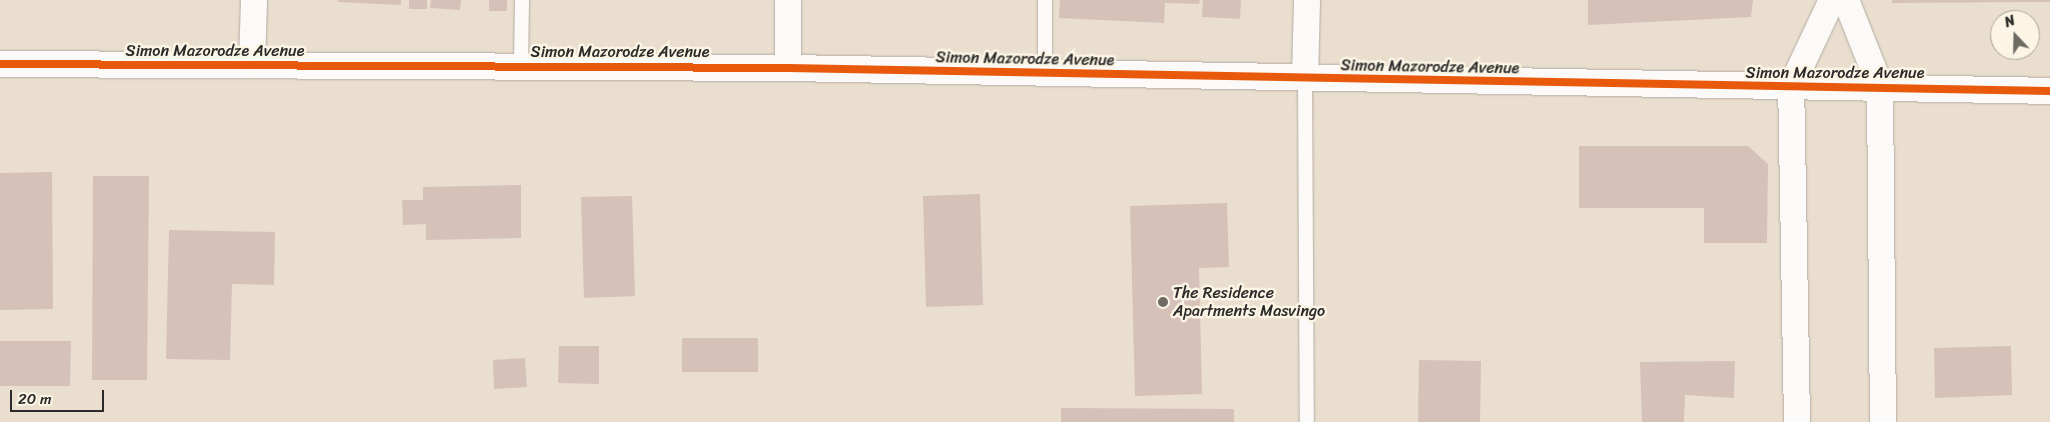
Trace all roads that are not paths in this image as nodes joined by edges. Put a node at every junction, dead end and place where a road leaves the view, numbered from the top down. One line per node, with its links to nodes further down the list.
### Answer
1 (254, 0): 9 (street)
2 (522, 0): 10 (lane)
3 (788, 0): 11 (street)
4 (1045, 0): 12 (lane)
5 (1307, 0): 13 (street)
6 (1832, 0): 15 (street)
7 (1846, 0): 14 (street)
8 (0, 64): 9 (street, Simon Mazorodze Avenue)
9 (252, 64): 10 (street, Simon Mazorodze Avenue)
10 (521, 65): 11 (street, Simon Mazorodze Avenue)
11 (788, 68): 12 (street, Simon Mazorodze Avenue)
12 (1045, 73): 13 (street, Simon Mazorodze Avenue)
13 (1305, 78): 15 (street, Simon Mazorodze Avenue); 17 (lane)
14 (1880, 86): 15 (street, Simon Mazorodze Avenue); 16 (street, Simon Mazorodze Avenue); 19 (street)
15 (1791, 88): 18 (street)
16 (2050, 91)
17 (1307, 422)
18 (1797, 422)
19 (1883, 422)

